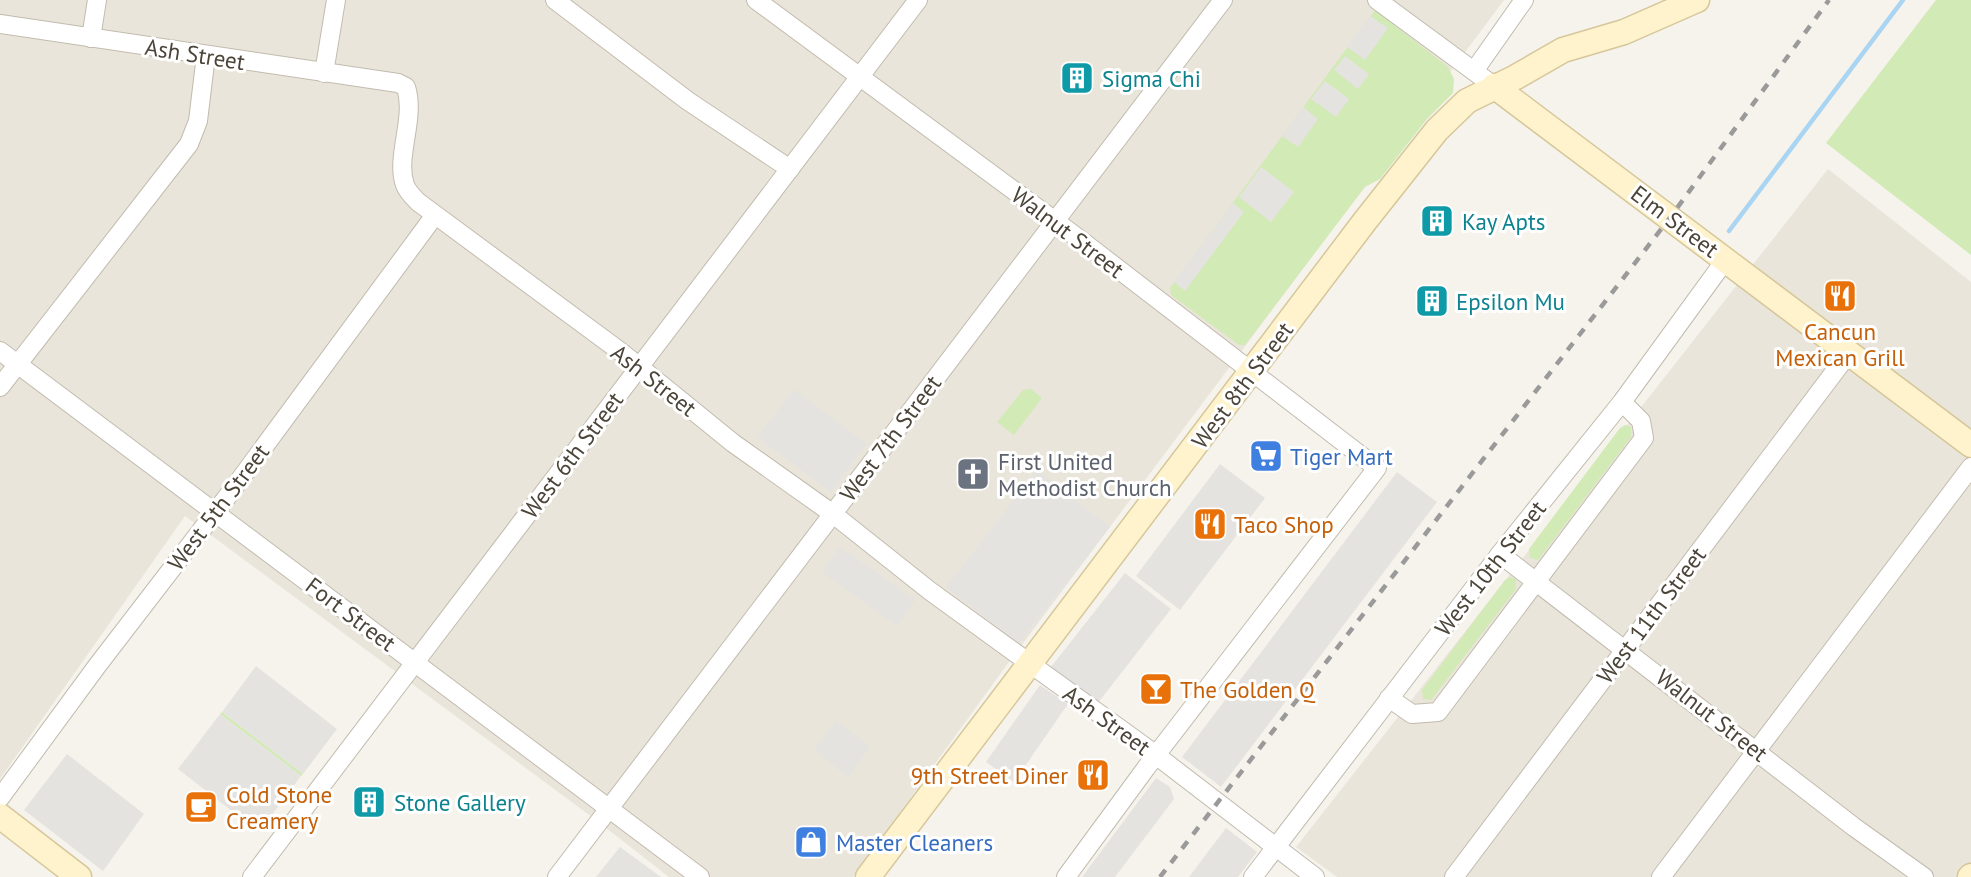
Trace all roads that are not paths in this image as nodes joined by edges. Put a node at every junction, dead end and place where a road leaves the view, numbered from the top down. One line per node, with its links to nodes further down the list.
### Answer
1 (96, 0): 12 (street)
2 (336, 0): 15 (street)
3 (555, 0): 18 (street)
4 (757, 0): 16 (street, Walnut Street)
5 (918, 0): 16 (street, West 6th Street)
6 (1223, 0): 20 (street, West 7th Street)
7 (1377, 0): 14 (street, Elm Street)
8 (1524, 0): 14 (street)
9 (1697, 0): 10 (main road, West 8th Street)
10 (1661, 7): 17 (main road, West 8th Street)
11 (0, 24): 12 (street, Ash Street)
12 (91, 38): 13 (street, Ash Street)
13 (206, 55): 15 (street, Ash Street); 24 (street)
14 (1474, 71): 17 (street, Elm Street)
15 (324, 73): 19 (street, Ash Street)
16 (860, 77): 18 (street, West 6th Street); 20 (street, Walnut Street)
17 (1494, 86): 21 (main road, Elm Street); 26 (main road, West 8th Street)
18 (790, 169): 25 (street, West 6th Street)
19 (435, 215): 25 (street, Ash Street); 31 (street, West 5th Street)
20 (1056, 221): 26 (street, Walnut Street); 32 (street, West 7th Street)
21 (1726, 259): 23 (main road, Elm Street); 28 (street, West 10th Street)
22 (0, 351): 24 (street, Fort Street)
23 (1848, 354): 29 (main road, Elm Street); 35 (street, West 11th Street)
24 (16, 364): 27 (street); 31 (street, Fort Street)
25 (639, 367): 32 (street, Ash Street); 36 (street, West 6th Street)
26 (1252, 371): 37 (main road, West 8th Street); 40 (street, Walnut Street)
27 (0, 387)
28 (1622, 402): 33 (street, West 10th Street); 34 (street)
29 (1971, 445)
30 (1971, 467): 39 (street)
31 (216, 511): 36 (street, Fort Street); 41 (street, West 5th Street)
32 (833, 514): 37 (street, Ash Street); 42 (street, West 7th Street)
33 (1500, 554): 34 (street, Walnut Street); 38 (street, West 10th Street)
34 (1535, 582): 35 (street, Walnut Street); 38 (street)
35 (1626, 650): 39 (street, Walnut Street); 53 (street, West 11th Street)
36 (415, 662): 42 (street, Fort Street); 46 (street, West 6th Street)
37 (1031, 663): 40 (street, Ash Street); 49 (main road, West 8th Street)
38 (1389, 698): 44 (street, West 10th Street)
39 (1756, 750): 54 (street); 55 (street, Walnut Street)
40 (1156, 755): 44 (street, Ash Street); 50 (street)
41 (0, 798)
42 (611, 808): 47 (street, West 7th Street); 48 (street, Fort Street)
43 (0, 817): 45 (main road)
44 (1276, 846): 51 (street, West 10th Street); 52 (street, Ash Street)
45 (79, 877)
46 (252, 877)
47 (558, 877)
48 (700, 877)
49 (867, 877)
50 (1066, 877)
51 (1253, 877)
52 (1315, 877)
53 (1454, 877)
54 (1661, 877)
55 (1924, 877)

